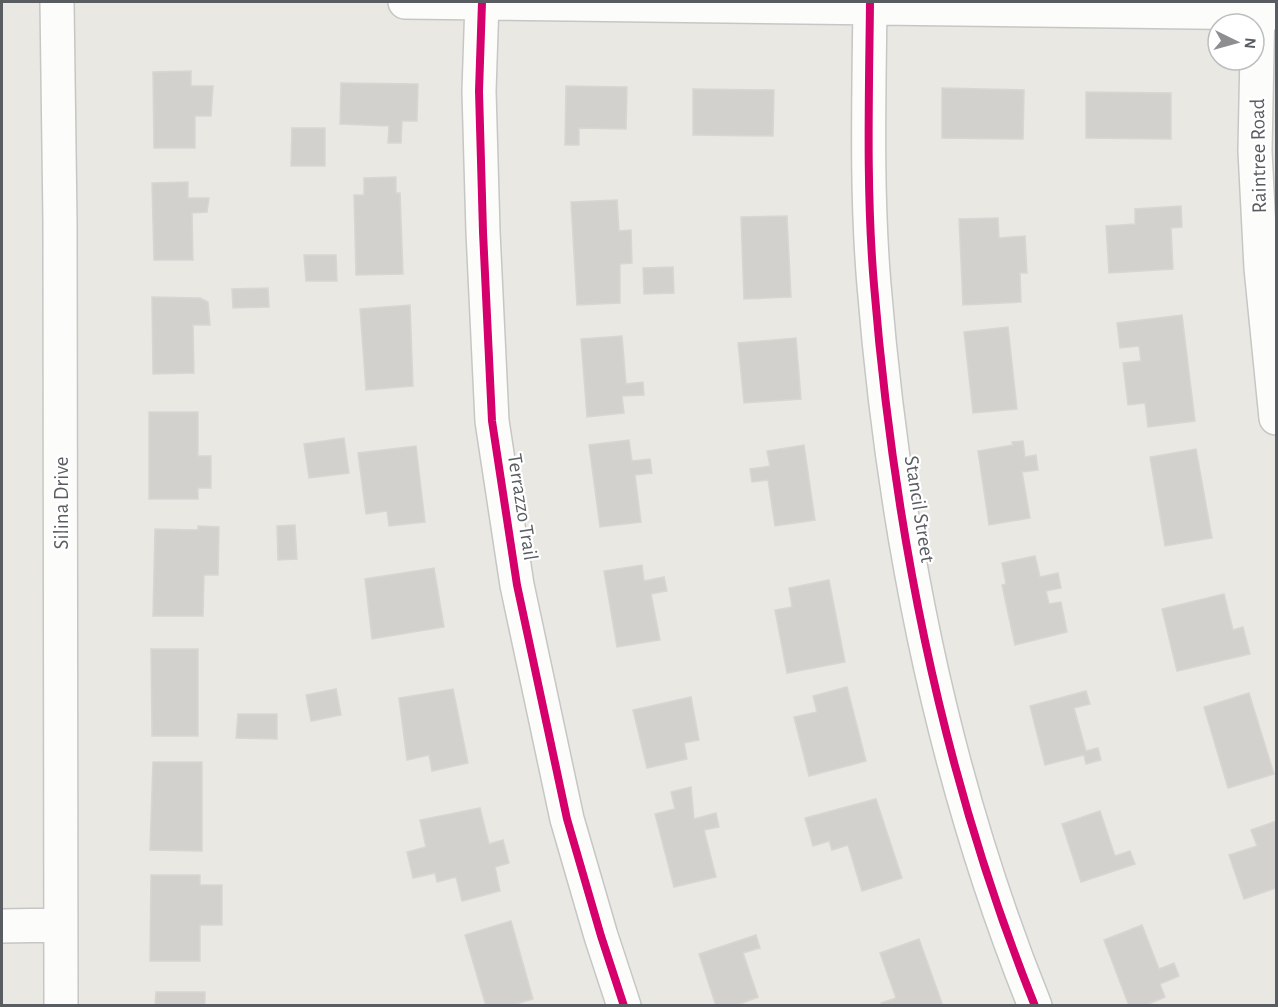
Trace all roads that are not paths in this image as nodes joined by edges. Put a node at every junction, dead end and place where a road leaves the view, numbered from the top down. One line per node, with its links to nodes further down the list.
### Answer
1 (57, 2): 7 (street, Silina Drive)
2 (405, 2): 3 (street)
3 (482, 2): 4 (street); 10 (street, Terrazzo Trail)
4 (870, 5): 5 (street); 11 (street, Stancil Street)
5 (1264, 9): 6 (street, Raintree Road)
6 (1276, 418)
7 (60, 925): 8 (street); 9 (street, Silina Drive)
8 (2, 926)
9 (61, 1005)
10 (624, 1005)
11 (1035, 1005)

